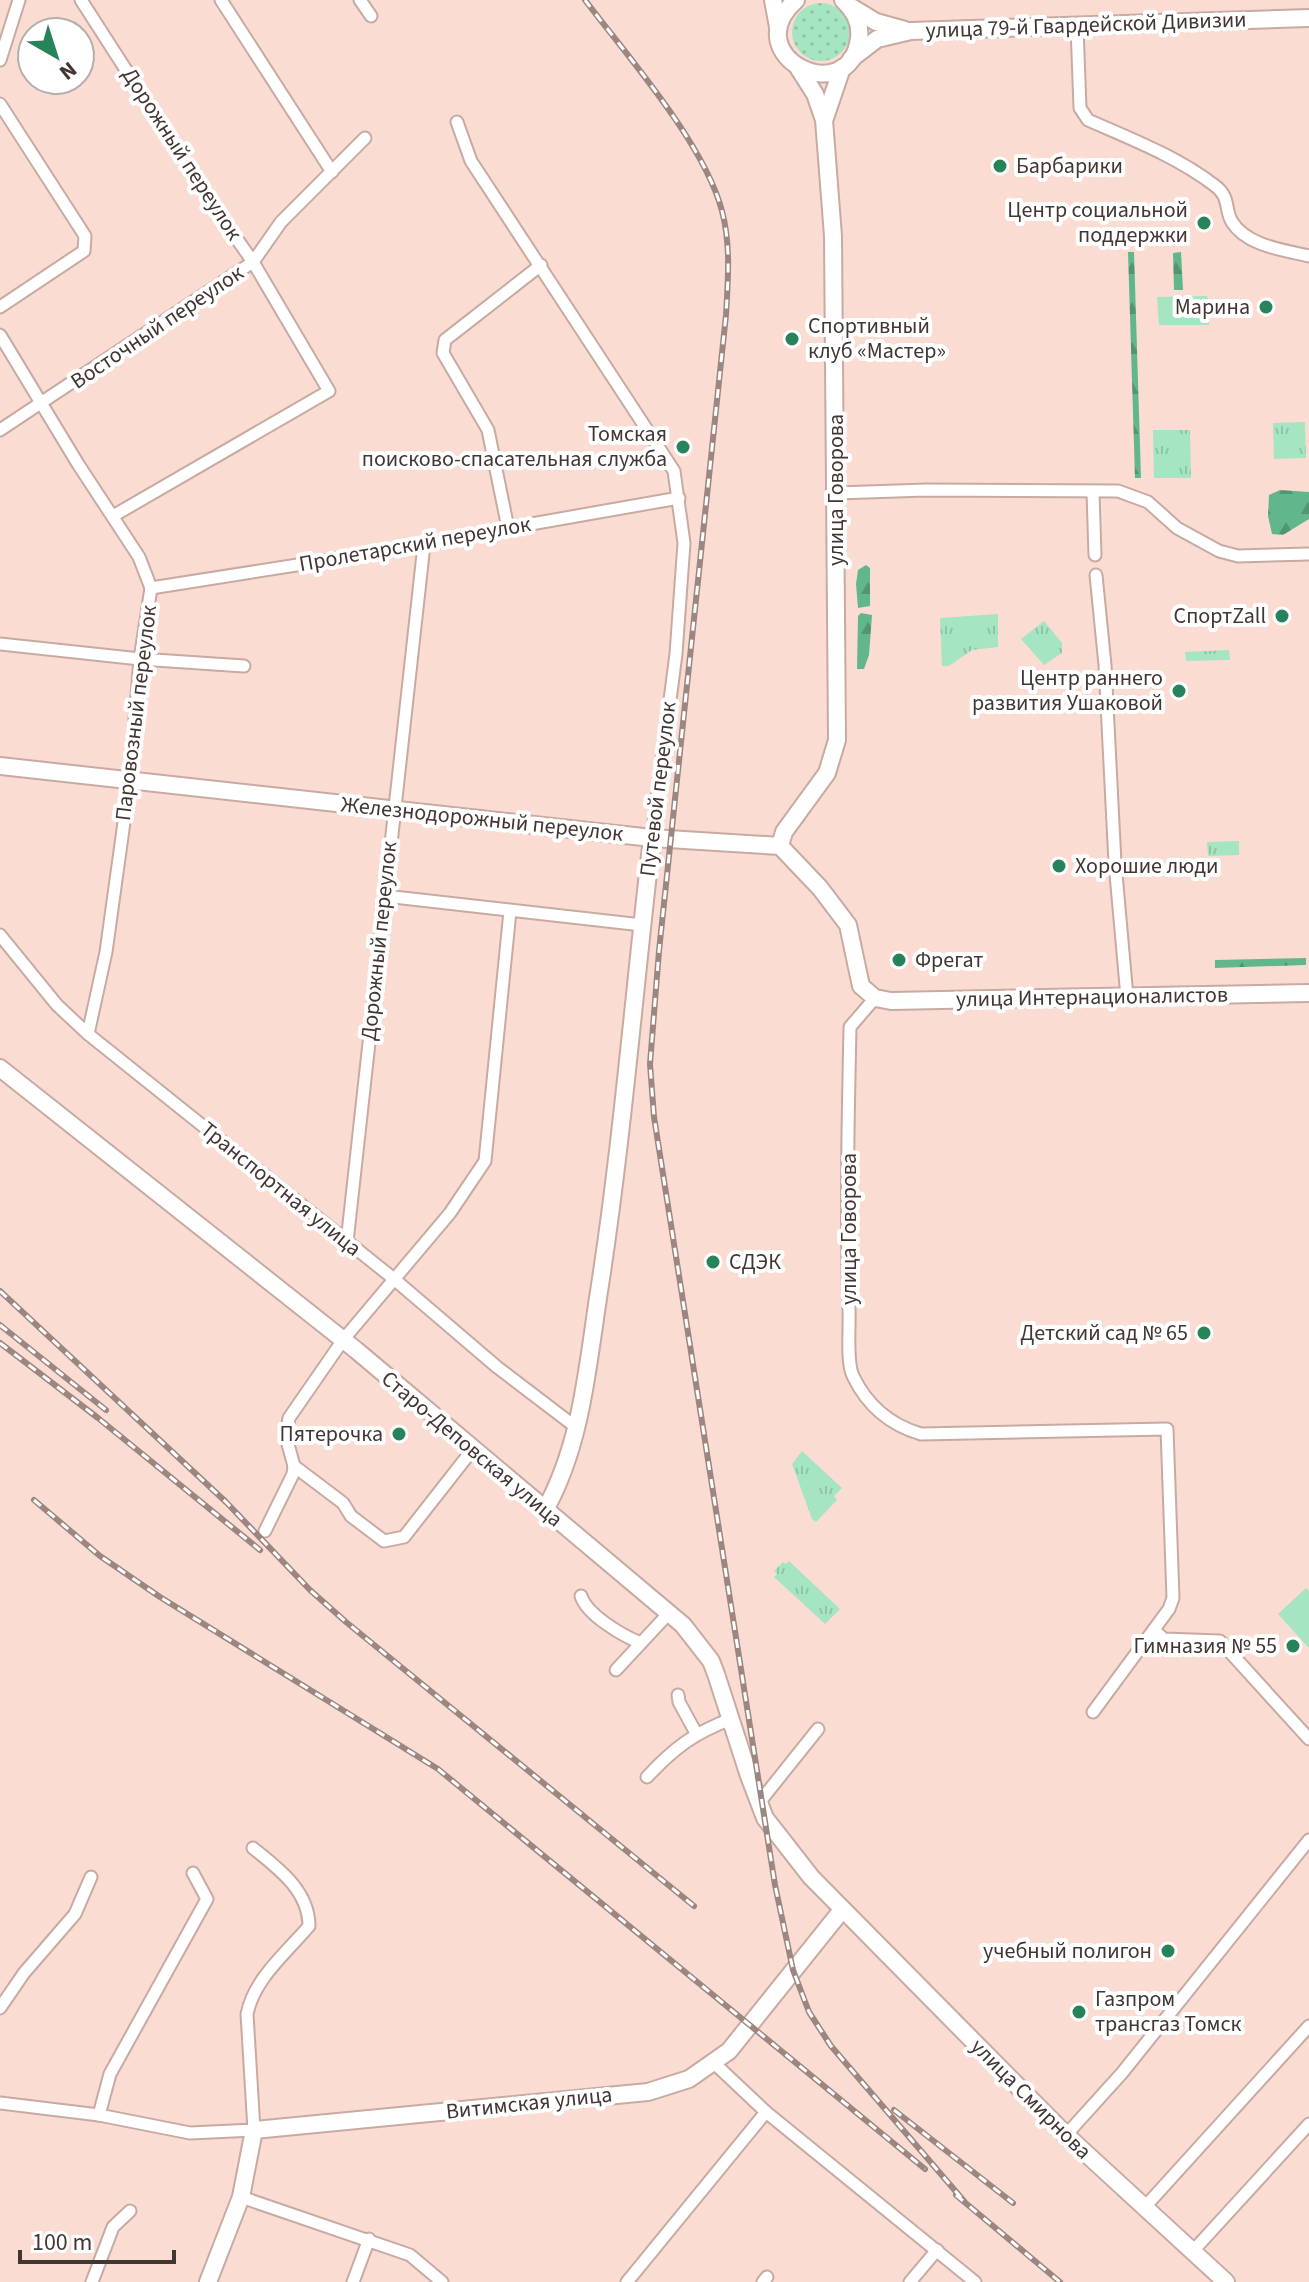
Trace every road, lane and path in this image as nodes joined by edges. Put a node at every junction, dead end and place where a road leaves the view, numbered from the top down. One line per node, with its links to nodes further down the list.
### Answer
1 (19, 0): 13 (street)
2 (81, 0): 22 (street, Дорожный переулок)
3 (221, 0): 20 (street)
4 (360, 0): 8 (street)
5 (773, 0): 12 (street)
6 (796, 0): 12 (street)
7 (846, 2): 11 (street, улица 79-й Гвардейской Дивизии); 14 (street, улица Говорова)
8 (371, 16)
9 (1309, 18): 10 (street, улица 79-й Гвардейской Дивизии)
10 (1077, 26): 11 (street, улица 79-й Гвардейской Дивизии); 21 (street)
11 (911, 31): 14 (street, улица 79-й Гвардейской Дивизии)
12 (779, 33): 15 (street, улица Говорова)
13 (0, 60)
14 (846, 63): 15 (street); 17 (street, улица Говорова)
15 (799, 69): 17 (street, улица Говорова)
16 (0, 104): 24 (street)
17 (824, 120): 29 (street, улица Говорова)
18 (457, 122): 23 (street, Путевой переулок)
19 (365, 138): 20 (street, Восточный переулок)
20 (332, 172): 22 (street, Восточный переулок)
21 (1309, 256)
22 (253, 262): 26 (street, Восточный переулок); 31 (street, Дорожный переулок)
23 (541, 265): 30 (street, Путевой переулок); 32 (street)
24 (0, 307)
25 (0, 335): 26 (street, Паровозный переулок)
26 (41, 404): 27 (street, Восточный переулок); 31 (street, Паровозный переулок)
27 (0, 430)
28 (1093, 492): 29 (street); 34 (street); 35 (street)
29 (837, 493): 45 (street, улица Говорова)
30 (679, 498): 32 (street, Пролетарский переулок); 44 (street, Путевой переулок)
31 (113, 516): 37 (street, Паровозный переулок)
32 (508, 528): 33 (street, Пролетарский переулок)
33 (424, 545): 37 (street, Пролетарский переулок); 43 (street, Дорожный переулок)
34 (1309, 554)
35 (1095, 555)
36 (1096, 575): 51 (street)
37 (151, 588): 39 (street, Паровозный переулок)
38 (0, 644): 39 (street)
39 (140, 659): 40 (street); 42 (street, Паровозный переулок)
40 (244, 666)
41 (0, 766): 42 (street, Железнодорожный переулок)
42 (130, 779): 43 (street, Железнодорожный переулок); 53 (street, Паровозный переулок)
43 (393, 810): 44 (street, Железнодорожный переулок); 46 (street, Дорожный переулок)
44 (652, 838): 45 (street, Железнодорожный переулок); 48 (street, Путевой переулок)
45 (780, 846): 52 (street)
46 (385, 896): 47 (street); 55 (street, Дорожный переулок)
47 (510, 911): 48 (street); 56 (street)
48 (642, 925): 58 (street, Путевой переулок)
49 (0, 935): 53 (street, Транспортная улица)
50 (1309, 993): 51 (street, улица Интернационалистов)
51 (1127, 997): 52 (street, улица Интернационалистов)
52 (875, 998): 65 (street, улица Говорова)
53 (88, 1034): 55 (street, Транспортная улица)
54 (0, 1068): 57 (street, Старо-Деповская улица)
55 (347, 1242): 56 (street, Транспортная улица)
56 (394, 1279): 57 (street); 58 (street, Транспортная улица)
57 (343, 1340): 59 (street, Старо-Деповская улица); 60 (street)
58 (577, 1428): 61 (street, Путевой переулок)
59 (473, 1449): 60 (street); 61 (street, Старо-Деповская улица)
60 (294, 1466): 62 (street)
61 (545, 1510): 64 (street, Старо-Деповская улица)
62 (265, 1531)
63 (581, 1596): 66 (street)
64 (669, 1613): 66 (street); 70 (street, Старо-Деповская улица)
65 (1154, 1630): 69 (street); 73 (street)
66 (641, 1643): 67 (street)
67 (616, 1670)
68 (678, 1695): 72 (street)
69 (1093, 1712)
70 (731, 1719): 72 (street); 75 (street, Старо-Деповская улица)
71 (818, 1729): 75 (street)
72 (696, 1733): 74 (street)
73 (1309, 1739)
74 (647, 1777)
75 (760, 1806): 80 (street, Старо-Деповская улица)
76 (1309, 1840): 89 (street)
77 (253, 1848): 88 (street)
78 (193, 1873): 86 (street)
79 (91, 1877): 81 (street)
80 (842, 1910): 83 (street, Витимская улица); 89 (street, улица Смирнова)
81 (0, 2008)
82 (1309, 2026): 91 (street)
83 (714, 2063): 85 (street); 88 (street, Витимская улица)
84 (0, 2103): 86 (street, Витимская улица)
85 (766, 2112): 94 (street); 100 (street)
86 (99, 2115): 88 (street, Витимская улица)
87 (1309, 2124): 95 (street)
88 (254, 2130): 90 (street)
89 (1066, 2135): 91 (street, улица Смирнова)
90 (241, 2197): 93 (street); 97 (street)
91 (1144, 2208): 95 (street, улица Смирнова)
92 (130, 2211): 96 (street)
93 (369, 2239): 98 (street); 99 (street)
94 (937, 2250): 101 (street); 102 (street)
95 (1193, 2251): 103 (street, улица Смирнова)
96 (92, 2282)
97 (208, 2282)
98 (353, 2282)
99 (442, 2282)
100 (627, 2282)
101 (910, 2282)
102 (975, 2282)
103 (1226, 2282)

